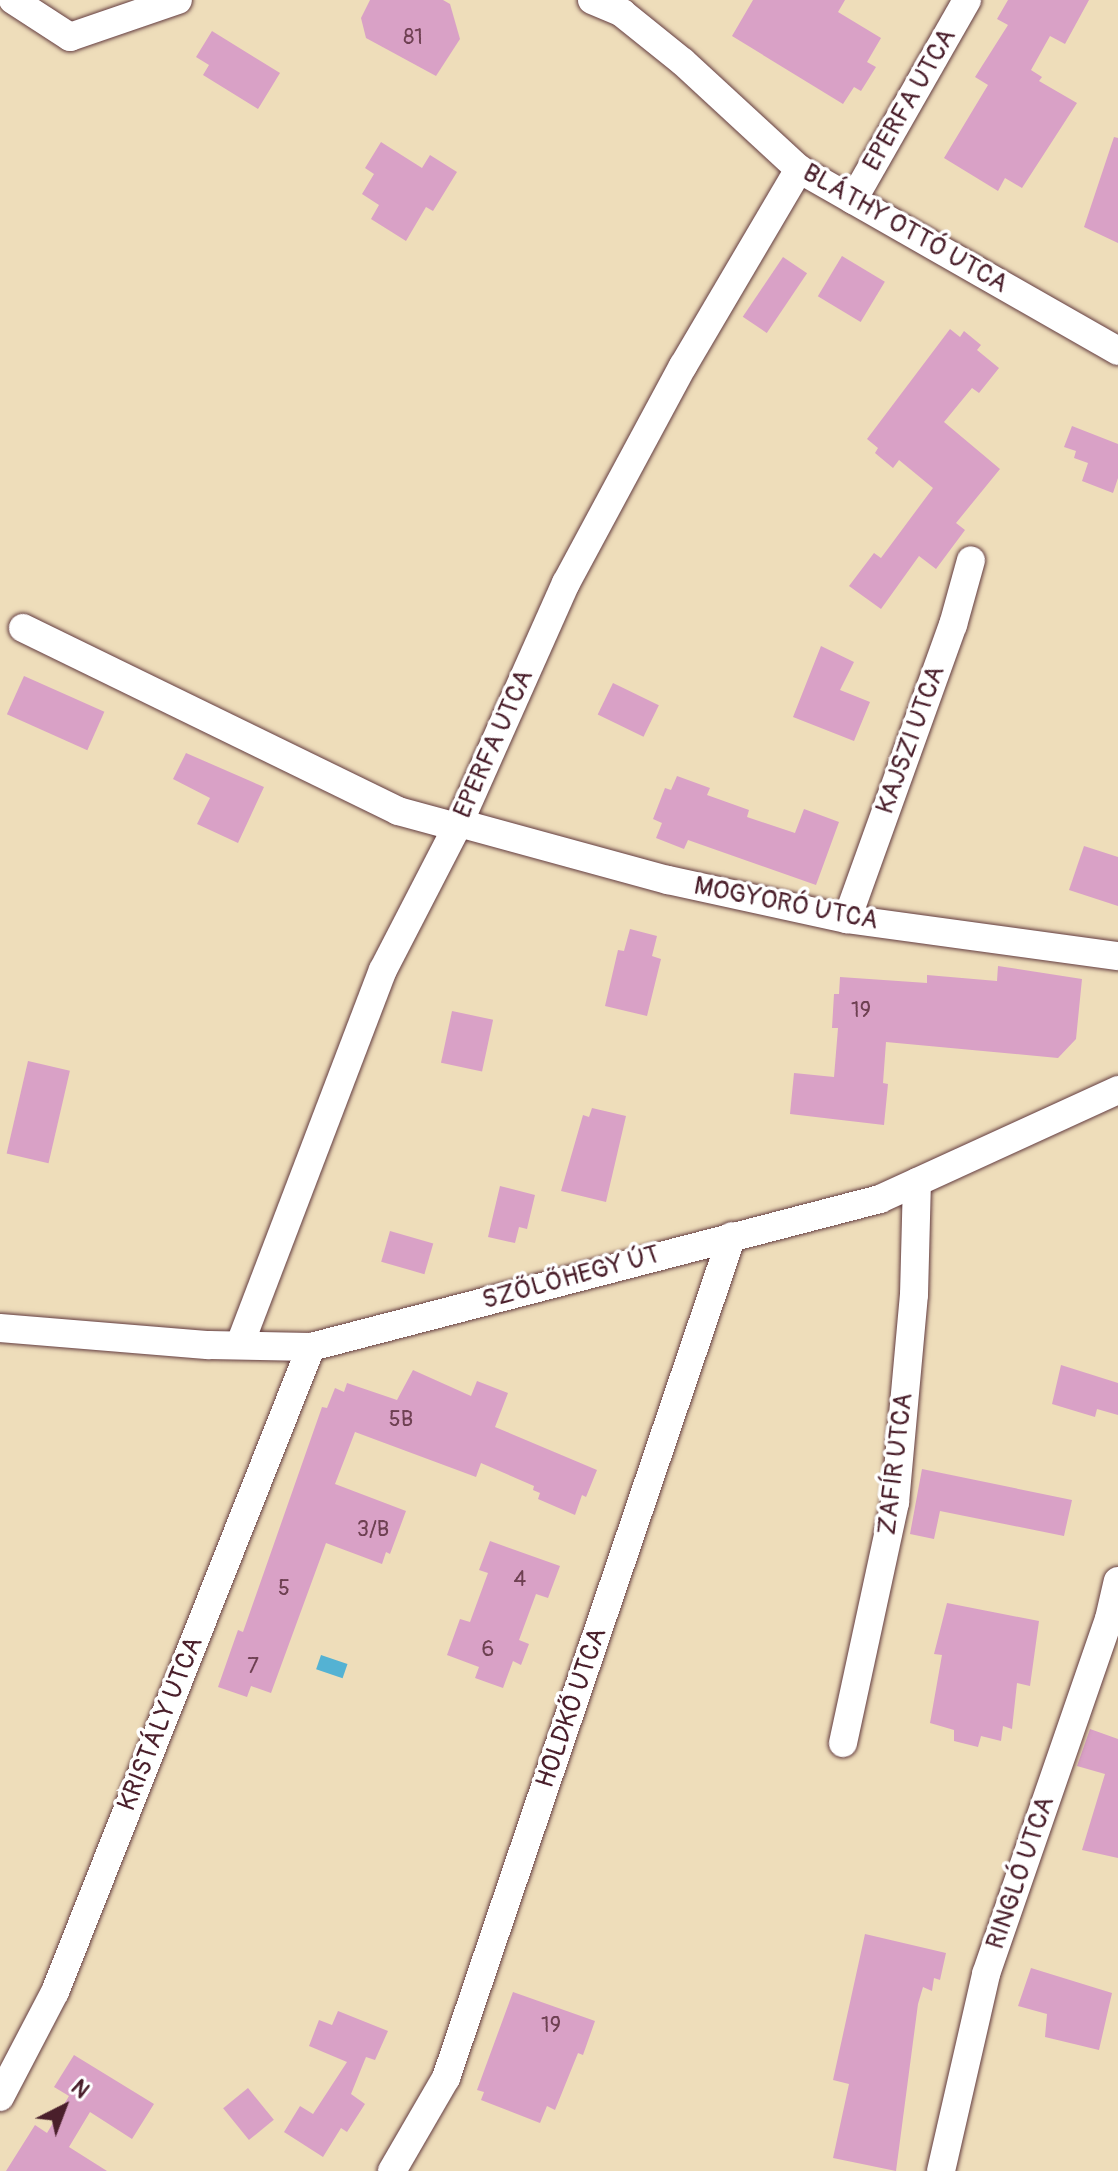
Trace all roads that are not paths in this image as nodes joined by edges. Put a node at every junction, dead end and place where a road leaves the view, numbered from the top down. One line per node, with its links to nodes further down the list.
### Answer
1 (13, 0): 2 (street)
2 (178, 0)
3 (592, 0): 5 (street, BLÁTHY OTTÓ UTCA)
4 (967, 0): 6 (street, EPERFA UTCA)
5 (799, 169): 6 (street, BLÁTHY OTTÓ UTCA); 10 (street, EPERFA UTCA)
6 (853, 200): 7 (street, BLÁTHY OTTÓ UTCA)
7 (1118, 351)
8 (971, 560): 11 (street, KAJSZI UTCA)
9 (23, 628): 10 (street, MOGYORÓ UTCA)
10 (458, 825): 11 (street, MOGYORÓ UTCA); 17 (street, EPERFA UTCA)
11 (847, 919): 12 (street, MOGYORÓ UTCA)
12 (1118, 956)
13 (1118, 1090): 14 (street, SZŐLŐHEGY ÚT)
14 (917, 1182): 15 (street, SZŐLŐHEGY ÚT); 21 (street, ZAFÍR UTCA)
15 (732, 1236): 18 (street, SZŐLŐHEGY ÚT); 23 (street, HOLDKŐ UTCA)
16 (0, 1328): 17 (street, SZŐLŐHEGY ÚT)
17 (240, 1344): 18 (street, SZŐLŐHEGY ÚT)
18 (311, 1347): 22 (street, KRISTÁLY UTCA)
19 (1118, 1581): 20 (street, RINGLÓ UTCA)
20 (1114, 1620): 24 (street, RINGLÓ UTCA)
21 (843, 1743)
22 (0, 2097)
23 (392, 2171)
24 (941, 2171)

